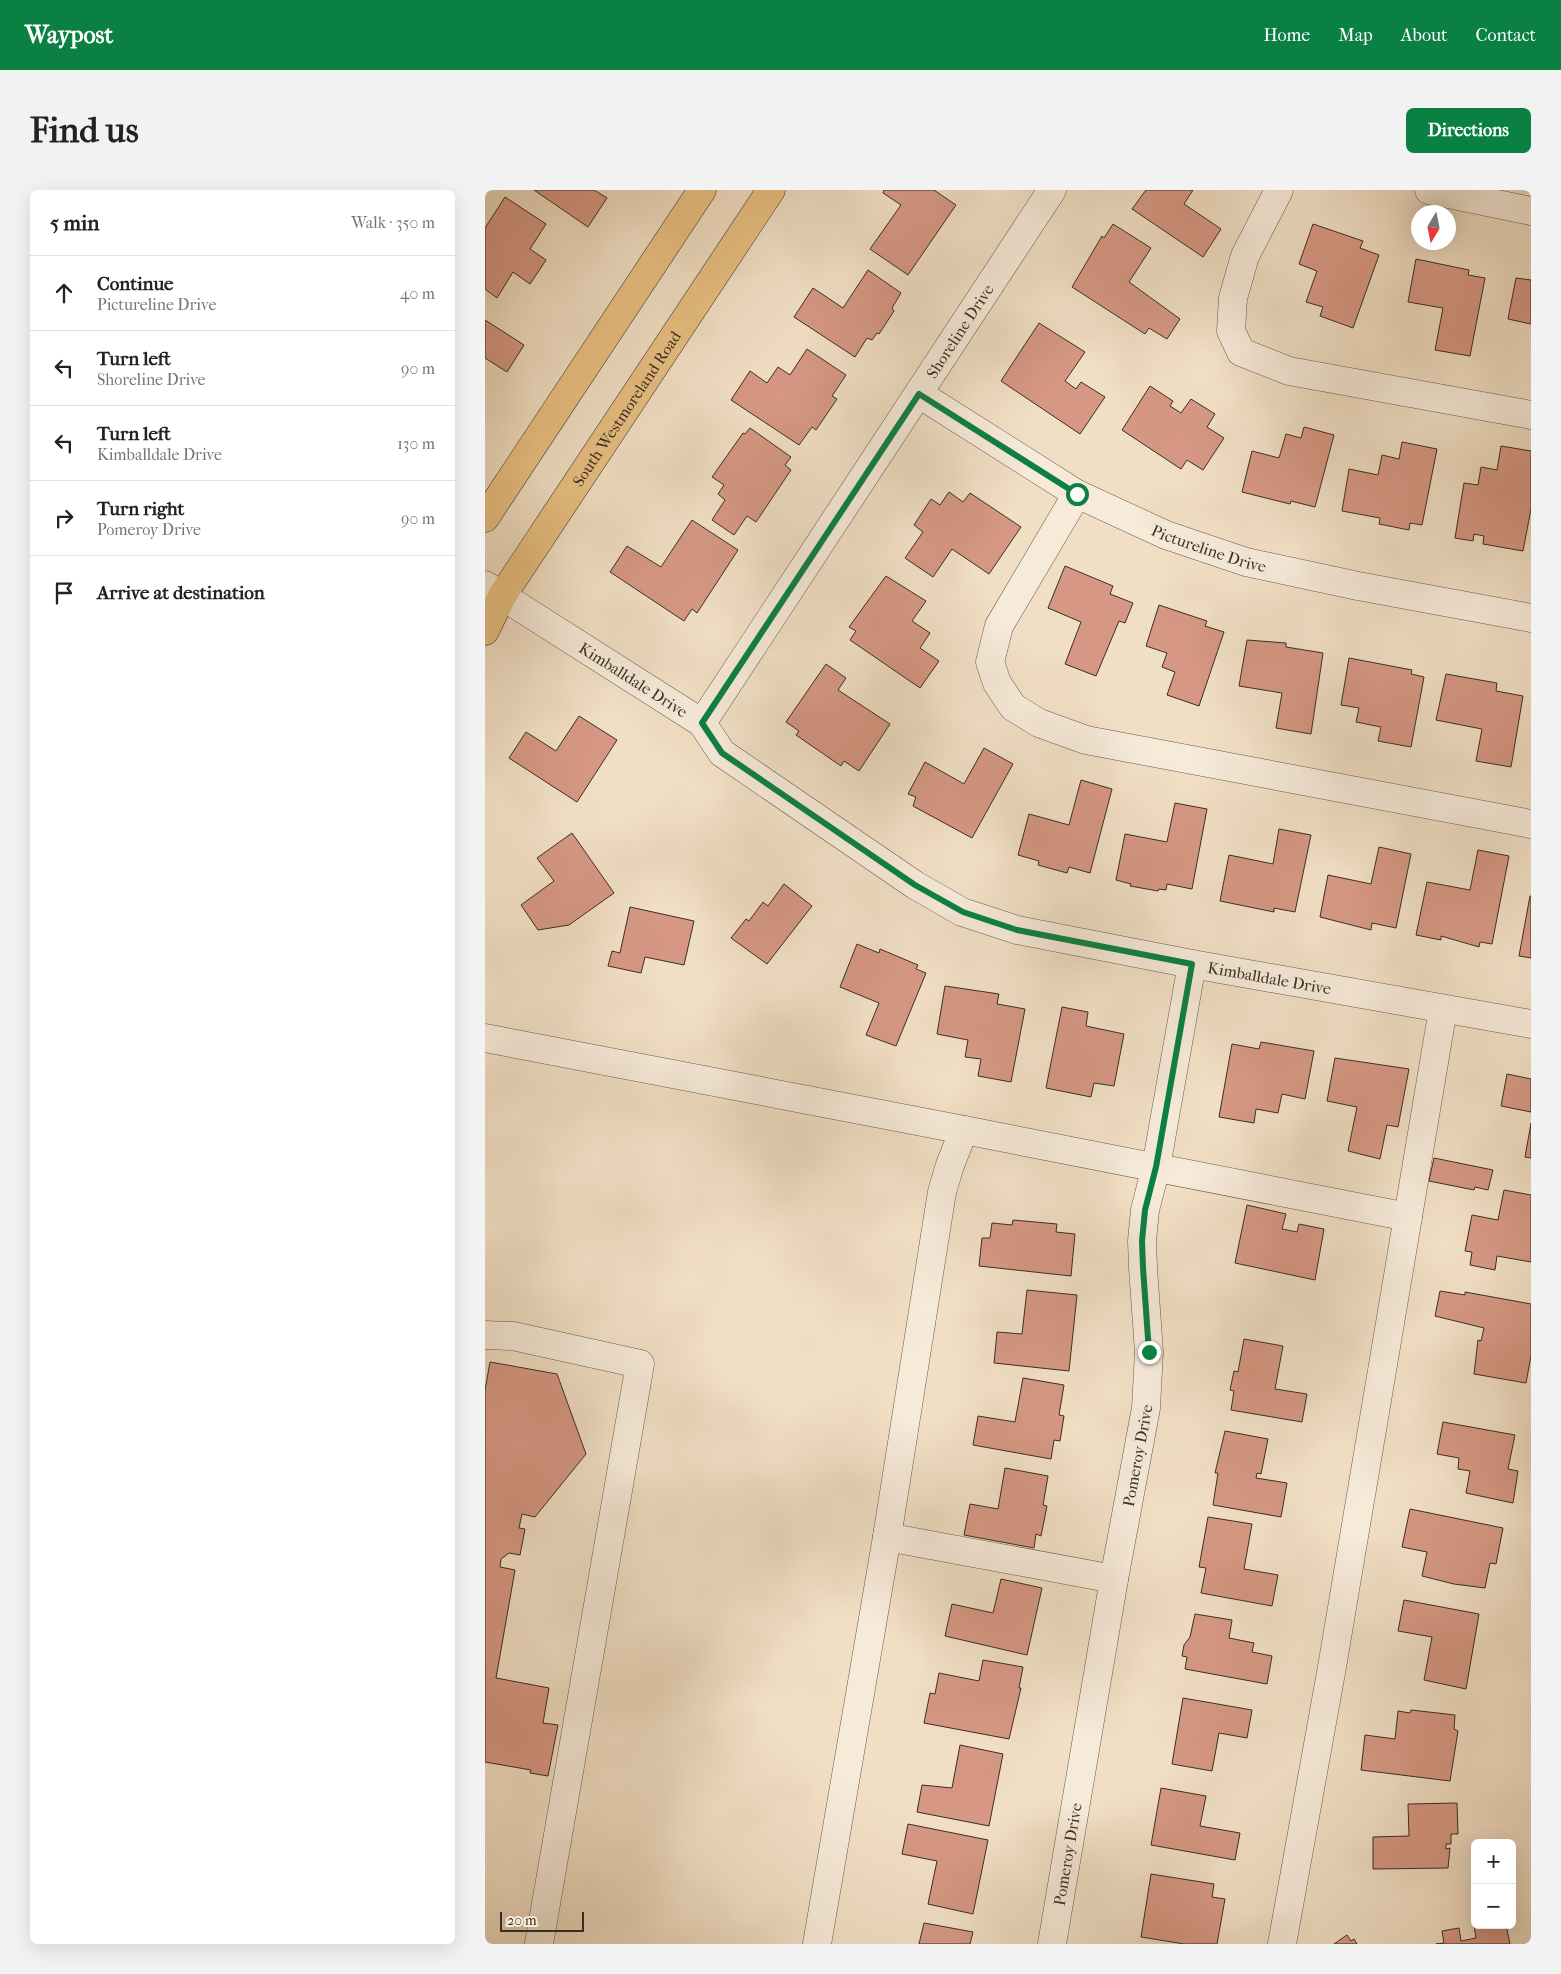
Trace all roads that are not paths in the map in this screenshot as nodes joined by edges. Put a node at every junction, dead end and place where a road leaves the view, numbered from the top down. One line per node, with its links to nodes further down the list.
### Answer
1 (701, 190): 10 (main road)
2 (771, 190): 11 (main road, South Westmoreland Road)
3 (1052, 190): 7 (street, Shoreline Drive)
4 (1279, 190): 8 (street)
5 (1429, 190): 6 (street)
6 (1531, 211)
7 (919, 394): 9 (street, Pictureline Drive); 14 (street, Shoreline Drive)
8 (1531, 416)
9 (1077, 494): 12 (street, Pictureline Drive); 15 (street)
10 (485, 518)
11 (494, 590): 13 (main road, South Westmoreland Road); 14 (street, Kimballdale Drive)
12 (1531, 618)
13 (485, 631)
14 (702, 723): 16 (street, Kimballdale Drive)
15 (1531, 824)
16 (1192, 964): 17 (street, Kimballdale Drive); 21 (street, Pomeroy Drive)
17 (1443, 1008): 18 (street, Kimballdale Drive); 22 (street)
18 (1531, 1024)
19 (485, 1038): 20 (street)
20 (964, 1130): 21 (street); 24 (street)
21 (1156, 1167): 22 (street); 25 (street, Pomeroy Drive)
22 (1408, 1217): 29 (street)
23 (485, 1335): 26 (street)
24 (887, 1537): 25 (street); 27 (street)
25 (1114, 1579): 28 (street, Pomeroy Drive)
26 (539, 1944)
27 (817, 1944)
28 (1052, 1944)
29 (1282, 1944)

